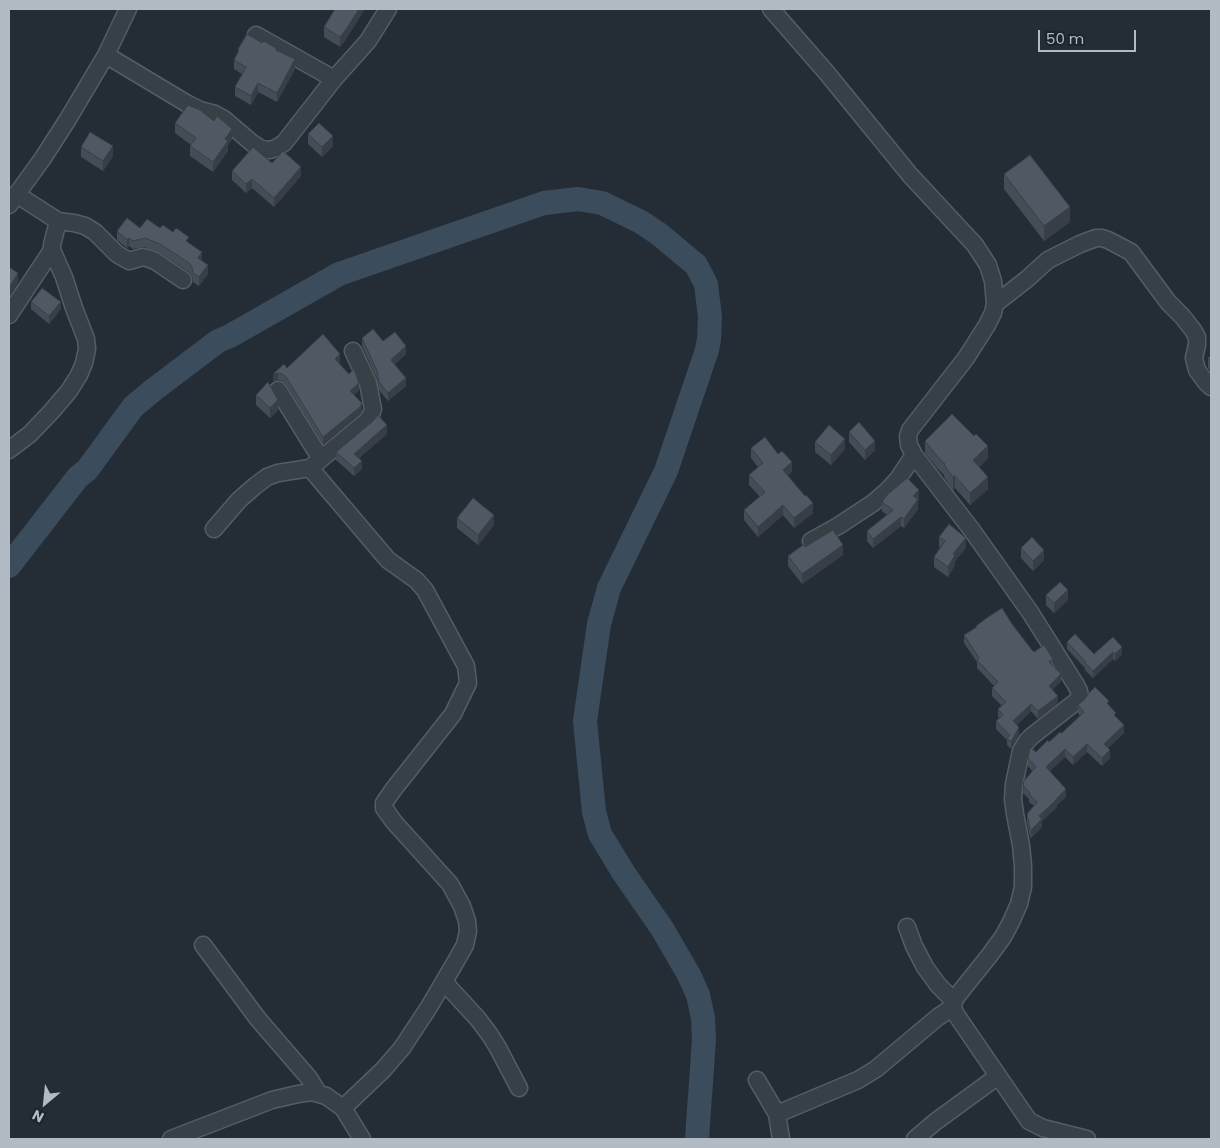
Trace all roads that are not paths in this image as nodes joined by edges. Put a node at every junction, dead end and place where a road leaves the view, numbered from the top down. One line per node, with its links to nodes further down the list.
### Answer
1 (128, 9): 5 (street)
2 (388, 9): 6 (street)
3 (771, 9): 11 (street)
4 (256, 35): 6 (street)
5 (106, 55): 6 (street); 7 (street)
6 (334, 79)
7 (12, 199): 8 (street)
8 (58, 221): 9 (street); 10 (street)
9 (52, 250): 12 (street); 16 (street)
10 (182, 280)
11 (995, 304): 14 (street); 17 (street)
12 (9, 315)
13 (353, 351): 18 (street)
14 (1211, 387)
15 (278, 390): 18 (street)
16 (9, 450)
17 (914, 455): 20 (street); 24 (street)
18 (316, 464): 19 (street); 23 (street)
19 (214, 529)
20 (811, 541)
21 (907, 927): 24 (street)
22 (203, 945): 28 (street)
23 (444, 982): 27 (street); 29 (street)
24 (954, 1004): 25 (street); 30 (street)
25 (998, 1076): 34 (street); 35 (street)
26 (757, 1080): 30 (street)
27 (519, 1088)
28 (318, 1093): 29 (street); 31 (street)
29 (343, 1108): 32 (street)
30 (777, 1114): 33 (street)
31 (171, 1139)
32 (362, 1139)
33 (781, 1139)
34 (915, 1139)
35 (1087, 1139)

